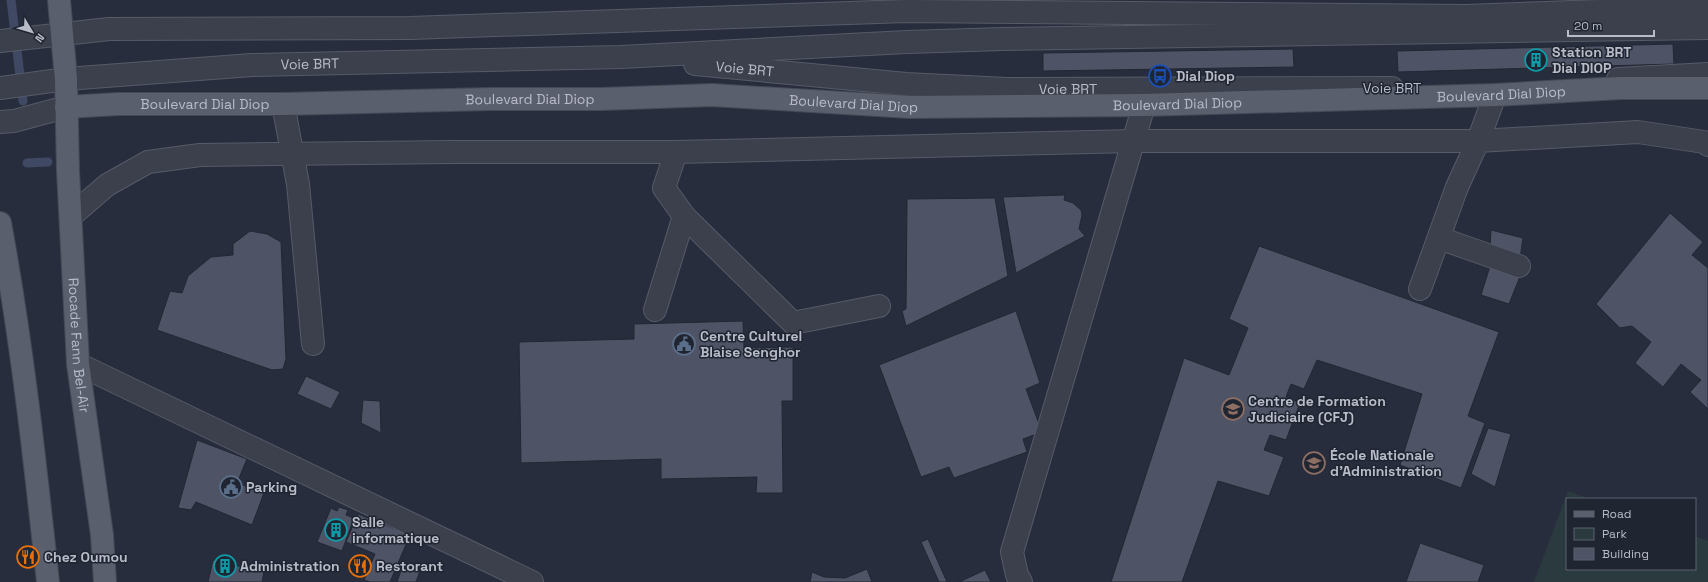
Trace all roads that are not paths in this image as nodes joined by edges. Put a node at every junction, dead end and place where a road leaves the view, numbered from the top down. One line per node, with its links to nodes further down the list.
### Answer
1 (59, 0): 5 (main road, Rocade Fann Bel-Air)
2 (1587, 6): 3 (street); 5 (street)
3 (1708, 7)
4 (1708, 28): 7 (street, Voie BRT)
5 (62, 33): 6 (street); 9 (main road, Rocade Fann Bel-Air)
6 (0, 41)
7 (620, 57): 8 (street, Voie BRT); 9 (street, Voie BRT)
8 (1708, 74)
9 (66, 79): 10 (street, Voie BRT); 15 (main road, Rocade Fann Bel-Air)
10 (0, 88)
11 (1708, 88): 12 (main road, Boulevard Dial Diop)
12 (1495, 96): 14 (main road, Boulevard Dial Diop); 18 (street)
13 (283, 104): 14 (main road, Boulevard Dial Diop); 15 (main road, Boulevard Dial Diop); 21 (street)
14 (1144, 105): 17 (street)
15 (66, 107): 16 (street, Boulevard Dial Diop); 22 (main road, Rocade Fann Bel-Air)
16 (0, 122)
17 (1134, 141): 18 (street); 20 (street); 35 (street)
18 (1478, 141): 19 (street); 25 (street)
19 (1708, 145)
20 (676, 152): 21 (street); 23 (street)
21 (292, 153): 22 (street); 30 (street)
22 (71, 216): 31 (main road, Rocade Fann Bel-Air)
23 (684, 216): 28 (street); 29 (street)
24 (0, 223): 32 (main road)
25 (1439, 238): 26 (street); 27 (street)
26 (1519, 266)
27 (1420, 289)
28 (879, 306)
29 (655, 310)
30 (312, 344)
31 (78, 364): 33 (main road, Rocade Fann Bel-Air); 34 (street)
32 (48, 582)
33 (105, 582)
34 (532, 582)
35 (1021, 582)

